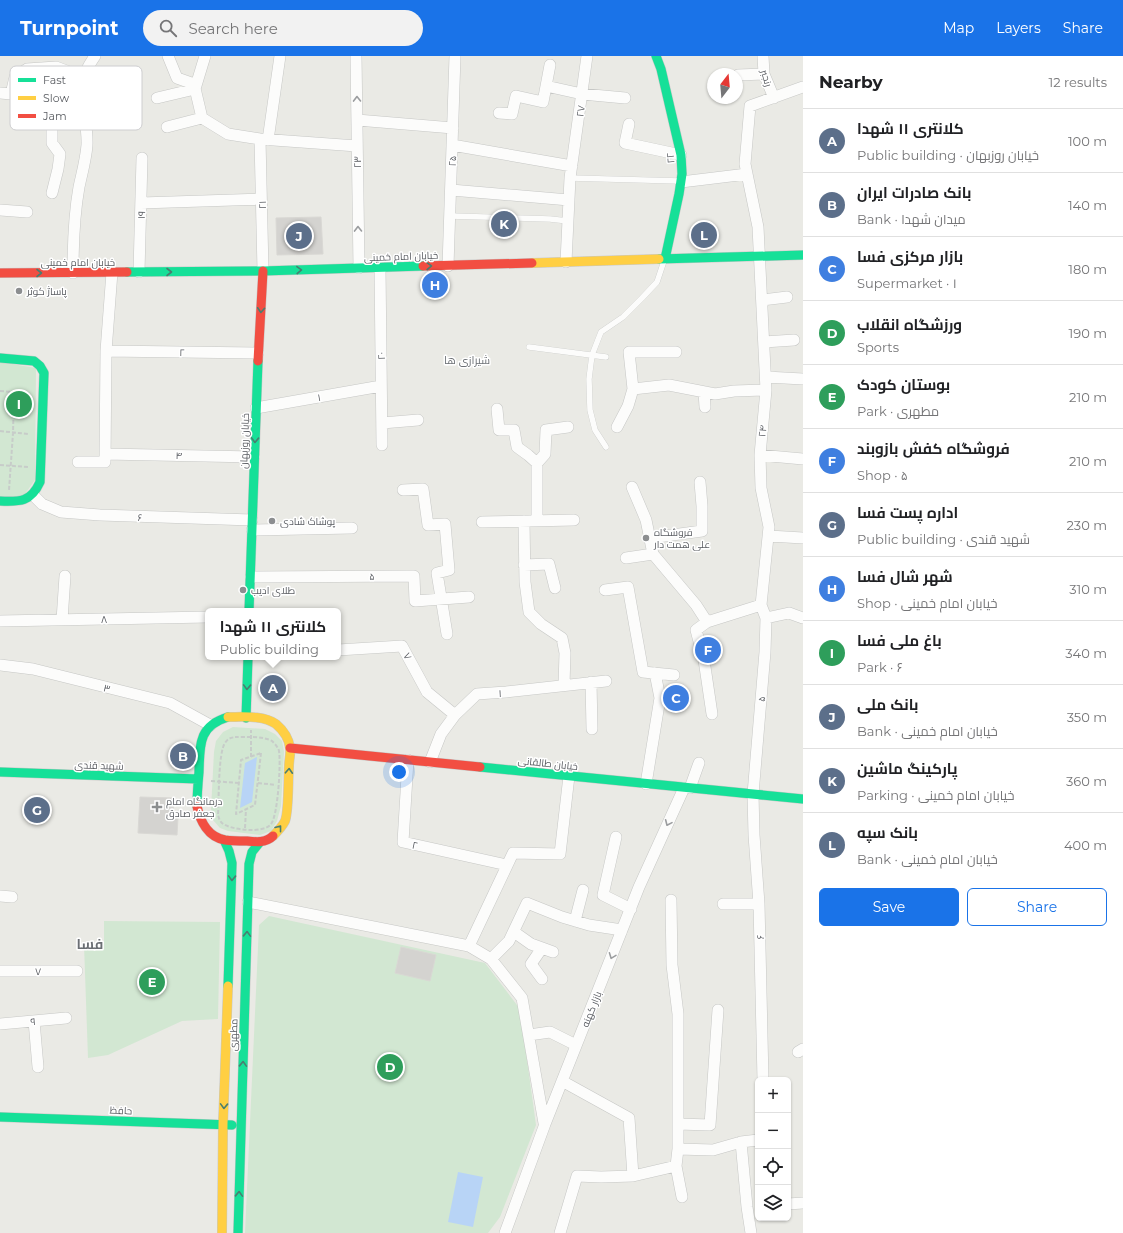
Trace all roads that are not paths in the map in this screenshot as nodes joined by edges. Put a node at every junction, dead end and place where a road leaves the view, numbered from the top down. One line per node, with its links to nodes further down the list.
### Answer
1 (95, 56): 11 (street)
2 (168, 56): 16 (street)
3 (205, 56): 16 (street)
4 (280, 56): 31 (street, ۲۱)
5 (356, 56): 25 (street, ۲۳, one-way to 5)
6 (455, 56): 28 (street, ۲۵)
7 (587, 56): 19 (street, ۲۷)
8 (656, 56): 34 (main road, ۲۲)
9 (763, 56): 12 (street, رنجبر)
10 (550, 65): 14 (street)
11 (88, 66)
12 (764, 74): 13 (street); 22 (street, رنجبر)
13 (743, 75)
14 (546, 86): 19 (street); 23 (street)
15 (803, 87): 22 (street)
16 (195, 89): 20 (street); 24 (street)
17 (0, 93): 18 (street)
18 (10, 94)
19 (582, 94): 21 (street); 36 (street, ۲۷)
20 (157, 98)
21 (625, 98)
22 (774, 98): 37 (street, ۲۴)
23 (499, 113)
24 (202, 118): 27 (street); 31 (street)
25 (357, 120): 28 (street); 33 (street, ۲۳)
26 (629, 124): 34 (street)
27 (167, 126)
28 (453, 128): 32 (street, ۲۵)
29 (52, 130): 41 (street)
30 (86, 130): 60 (street)
31 (264, 139): 33 (street); 42 (street, ۲۱)
32 (452, 145): 36 (street); 40 (street, ۲۵)
33 (357, 146): 54 (street, ۲۳, one-way to 33)
34 (681, 155): 39 (main road, ۲۲)
35 (142, 158): 44 (street, ۱۹)
36 (572, 166): 38 (street, ۲۷)
37 (747, 174): 39 (street); 50 (street, ۲۴)
38 (570, 178): 39 (lane); 43 (street)
39 (681, 182): 51 (main road, ۲۲)
40 (451, 190): 43 (street); 47 (street, ۲۵)
41 (52, 193)
42 (261, 199): 44 (street); 56 (street, ۲۱)
43 (569, 200): 48 (street)
44 (141, 203): 58 (street, ۱۹)
45 (0, 210): 46 (street)
46 (27, 212)
47 (450, 216): 48 (lane); 53 (street, ۲۵)
48 (568, 221): 52 (street)
49 (803, 255): 50 (main road, خیابان امام خمینی)
50 (759, 256): 51 (main road, خیابان امام خمینی); 62 (street, ۲۴)
51 (665, 259): 52 (main road, خیابان امام خمینی); 69 (lane)
52 (566, 262): 53 (main road, خیابان امام خمینی)
53 (448, 266): 55 (main road, خیابان امام خمینی, one-way to 53)
54 (359, 268): 55 (main road, خیابان امام خمینی); 56 (main road, خیابان امام خمینی, one-way to 54)
55 (380, 268): 74 (street, ۲۰)
56 (263, 271): 58 (main road, خیابان امام خمینی, one-way to 56); 68 (main road, خیابان روزبهان, one-way to 68)
57 (112, 272): 58 (main road, خیابان امام خمینی); 60 (main road, خیابان امام خمینی); 66 (street)
58 (139, 272)
59 (0, 273): 60 (main road, خیابان امام خمینی, one-way to 60)
60 (73, 273)
61 (787, 297): 62 (street)
62 (762, 300): 64 (street, ۲۴)
63 (794, 340): 64 (street)
64 (764, 342): 72 (street, ۲۴)
65 (529, 347): 69 (lane)
66 (106, 351): 68 (street, ۲); 87 (street)
67 (676, 352): 75 (street)
68 (258, 353): 79 (main road, خیابان روزبهان)
69 (592, 355): 70 (lane); 86 (lane)
70 (606, 357)
71 (0, 358): 96 (main road)
72 (766, 377): 73 (street); 76 (street, ۲۴)
73 (803, 379)
74 (381, 386): 79 (street, ۱); 82 (street, ۲۰)
75 (633, 389): 77 (street); 84 (street)
76 (766, 390): 77 (street); 88 (street, ۲۴)
77 (704, 392): 78 (street)
78 (705, 407)
79 (256, 408): 89 (main road, خیابان روزبهان, one-way to 89)
80 (497, 409): 92 (street)
81 (418, 420): 82 (street)
82 (382, 423): 85 (street, ۲۰)
83 (568, 427): 92 (street)
84 (617, 427)
85 (382, 445)
86 (606, 447)
87 (105, 454): 89 (street, ۴); 91 (street)
88 (760, 455): 90 (street); 104 (street, ۲۴)
89 (254, 457): 102 (main road, خیابان روزبهان)
90 (803, 460)
91 (78, 462)
92 (537, 463): 98 (street)
93 (700, 482): 105 (street)
94 (632, 487): 105 (street)
95 (403, 490): 115 (street)
96 (33, 495): 97 (main road); 102 (street, ۶)
97 (0, 501)
98 (537, 520): 99 (street); 100 (street)
99 (574, 520)
100 (524, 521): 101 (street); 109 (street)
101 (482, 522)
102 (252, 525): 103 (street); 111 (main road, خیابان روزبهان)
103 (352, 528)
104 (768, 536): 106 (street); 116 (street, ۲۴)
105 (650, 538): 107 (street)
106 (803, 538)
107 (653, 554): 108 (street); 123 (street)
108 (626, 558)
109 (524, 564): 112 (street); 132 (street)
110 (66, 576): 121 (street)
111 (250, 577): 115 (street, ۵); 117 (main road, خیابان روزبهان)
112 (555, 588)
113 (605, 590): 128 (street)
114 (469, 597): 115 (street, ۵)
115 (441, 599): 124 (street)
116 (761, 605): 119 (street, ۵); 123 (street)
117 (249, 608)
118 (205, 617): 121 (street, ۸)
119 (766, 618): 120 (street); 147 (street, ۵)
120 (803, 618)
121 (62, 620): 122 (street, ۸)
122 (0, 621)
123 (707, 622): 133 (street)
124 (447, 634)
125 (341, 650): 134 (street, ۷)
126 (248, 660): 135 (main road, one-way to 135)
127 (0, 665): 136 (street, ۳)
128 (655, 673): 129 (street); 145 (street)
129 (674, 674)
130 (606, 681): 131 (street, ۱)
131 (591, 682): 132 (street, ۱); 137 (street)
132 (564, 685): 134 (street, ۱)
133 (712, 714)
134 (455, 715): 140 (street, ۱)
135 (246, 718): 136 (main road); 138 (main road)
136 (210, 725): 144 (main road)
137 (592, 729)
138 (290, 748): 139 (main road, خیابان طالقانی); 151 (main road, one-way to 138)
139 (408, 760): 140 (main road, خیابان طالقانی); 152 (street, ۲)
140 (430, 762): 143 (main road, خیابان طالقانی)
141 (699, 763): 146 (street, بازار کهنه)
142 (0, 772): 144 (main road, شهید قندی)
143 (568, 776): 145 (main road, خیابان طالقانی); 152 (street)
144 (198, 779): 150 (main road)
145 (646, 784): 146 (main road, خیابان طالقانی)
146 (687, 788): 147 (main road, خیابان طالقانی); 160 (street, بازار کهنه, one-way to 160)
147 (752, 794): 148 (main road, خیابان طالقانی); 159 (street, ۶)
148 (803, 800)
149 (616, 837): 160 (street)
150 (224, 840): 151 (main road); 179 (main road, مطهری, one-way to 179)
151 (260, 842): 157 (main road, مطهری)
152 (508, 865): 164 (street)
153 (583, 890): 161 (street)
154 (0, 896): 155 (street)
155 (12, 897)
156 (671, 900): 181 (street)
157 (248, 902): 164 (street); 182 (main road, مطهری, one-way to 157)
158 (723, 904): 159 (street)
159 (759, 904): 176 (street, ۶)
160 (631, 909): 162 (street, بازار کهنه)
161 (575, 921): 162 (street); 163 (street)
162 (622, 930): 174 (street, بازار کهنه, one-way to 174)
163 (514, 932): 165 (street); 168 (street)
164 (469, 946): 165 (street)
165 (491, 959): 173 (street)
166 (77, 970): 167 (street, ۷)
167 (0, 971)
168 (542, 979)
169 (718, 1010): 181 (street)
170 (66, 1018): 171 (street, ۹)
171 (34, 1021): 172 (street, ۹); 175 (street)
172 (0, 1024)
173 (529, 1035): 174 (street); 180 (street)
174 (576, 1046): 177 (street, بازار کهنه)
175 (38, 1067)
176 (763, 1077)
177 (562, 1081): 180 (street, بازار کهنه); 187 (street)
178 (0, 1117): 179 (main road, حافظ)
179 (223, 1124): 182 (main road, حافظ); 192 (main road, مطهری)
180 (545, 1124): 194 (street, بازار کهنه)
181 (678, 1124): 185 (street)
182 (241, 1125): 193 (main road, مطهری, one-way to 182)
183 (755, 1140): 184 (street)
184 (741, 1142): 185 (street); 191 (street)
185 (678, 1149): 186 (street)
186 (676, 1166): 187 (street); 188 (street)
187 (633, 1176): 195 (street)
188 (682, 1197)
189 (803, 1203): 190 (street)
190 (791, 1204)
191 (752, 1207): 196 (street)
192 (222, 1233)
193 (238, 1233)
194 (505, 1233)
195 (560, 1233)
196 (751, 1233)

